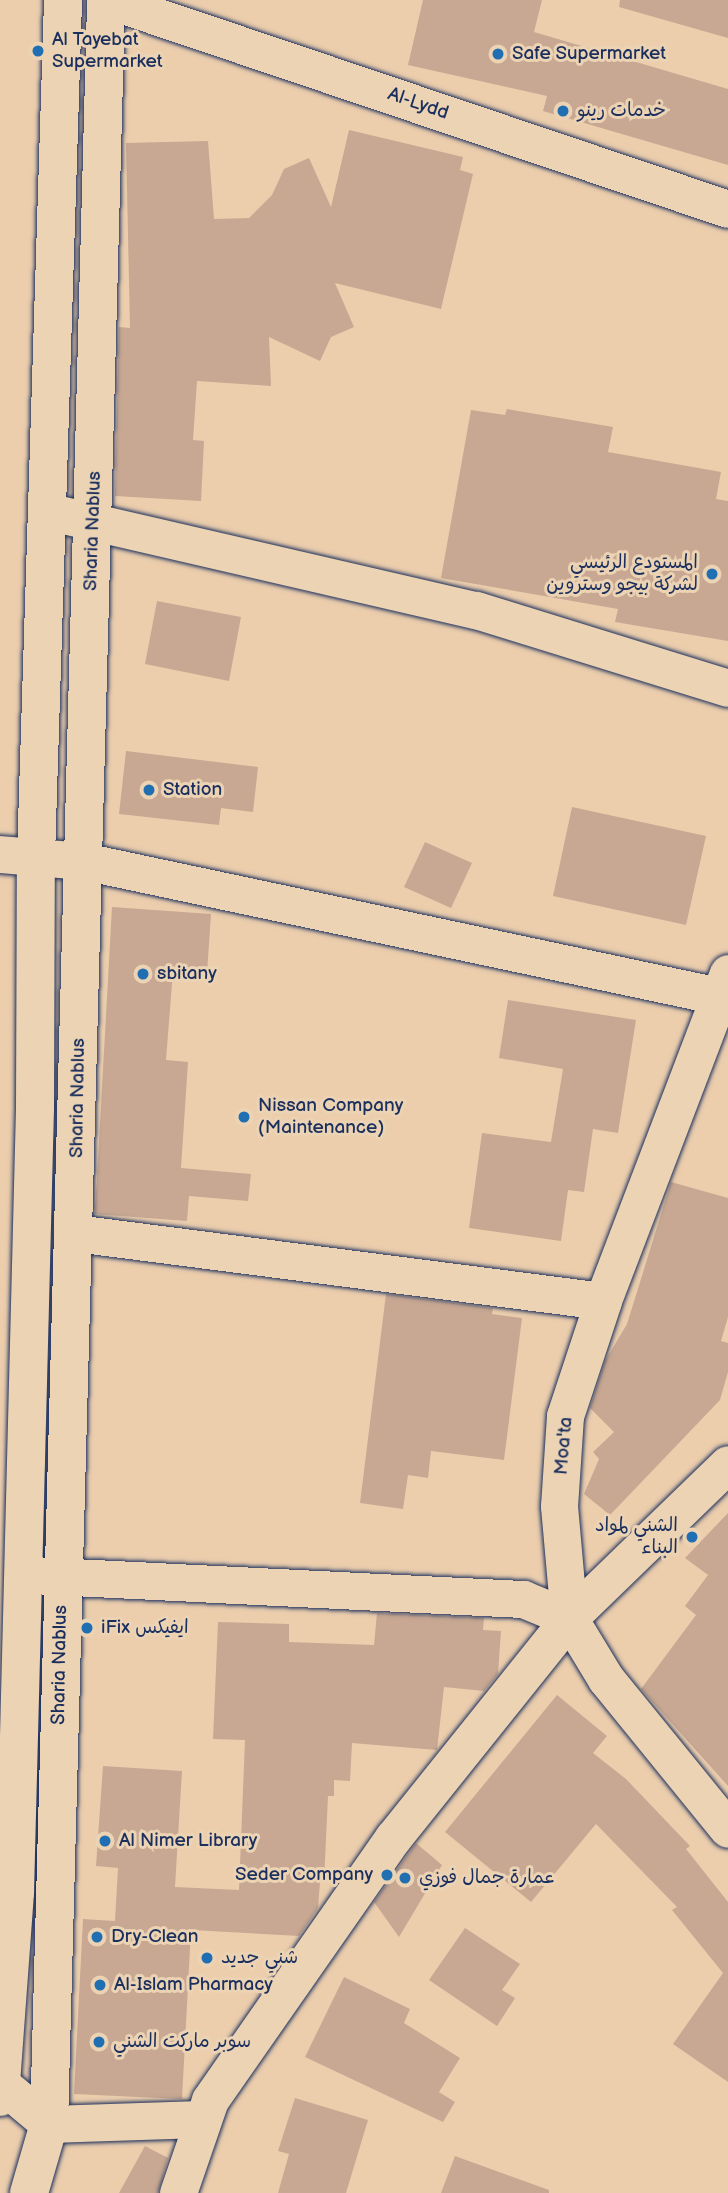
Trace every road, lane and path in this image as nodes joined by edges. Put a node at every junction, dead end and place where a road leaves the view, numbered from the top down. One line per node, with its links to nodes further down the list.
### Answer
1 (63, 0): 4 (main road, Sharia Nablus)
2 (107, 0): 3 (street, Al-Lydd); 5 (main road, Sharia Nablus)
3 (728, 209)
4 (50, 512): 5 (street); 7 (main road, Sharia Nablus)
5 (94, 519): 6 (street); 8 (main road, Sharia Nablus)
6 (728, 688)
7 (18, 855): 8 (street); 13 (main road, Sharia Nablus)
8 (83, 861): 9 (street); 10 (main road, Sharia Nablus)
9 (725, 989): 11 (street, Moa'ta)
10 (75, 1233): 11 (street); 14 (main road, Sharia Nablus)
11 (603, 1301): 15 (street, Moa'ta)
12 (728, 1464): 15 (street)
13 (23, 1574): 14 (street); 17 (main road, Sharia Nablus)
14 (63, 1576): 15 (street); 19 (main road, Sharia Nablus)
15 (569, 1618): 16 (street); 18 (street)
16 (728, 1829)
17 (1, 2087): 19 (street)
18 (201, 2119): 19 (street); 21 (street)
19 (49, 2123): 20 (main road, Sharia Nablus)
20 (29, 2193)
21 (178, 2193)

